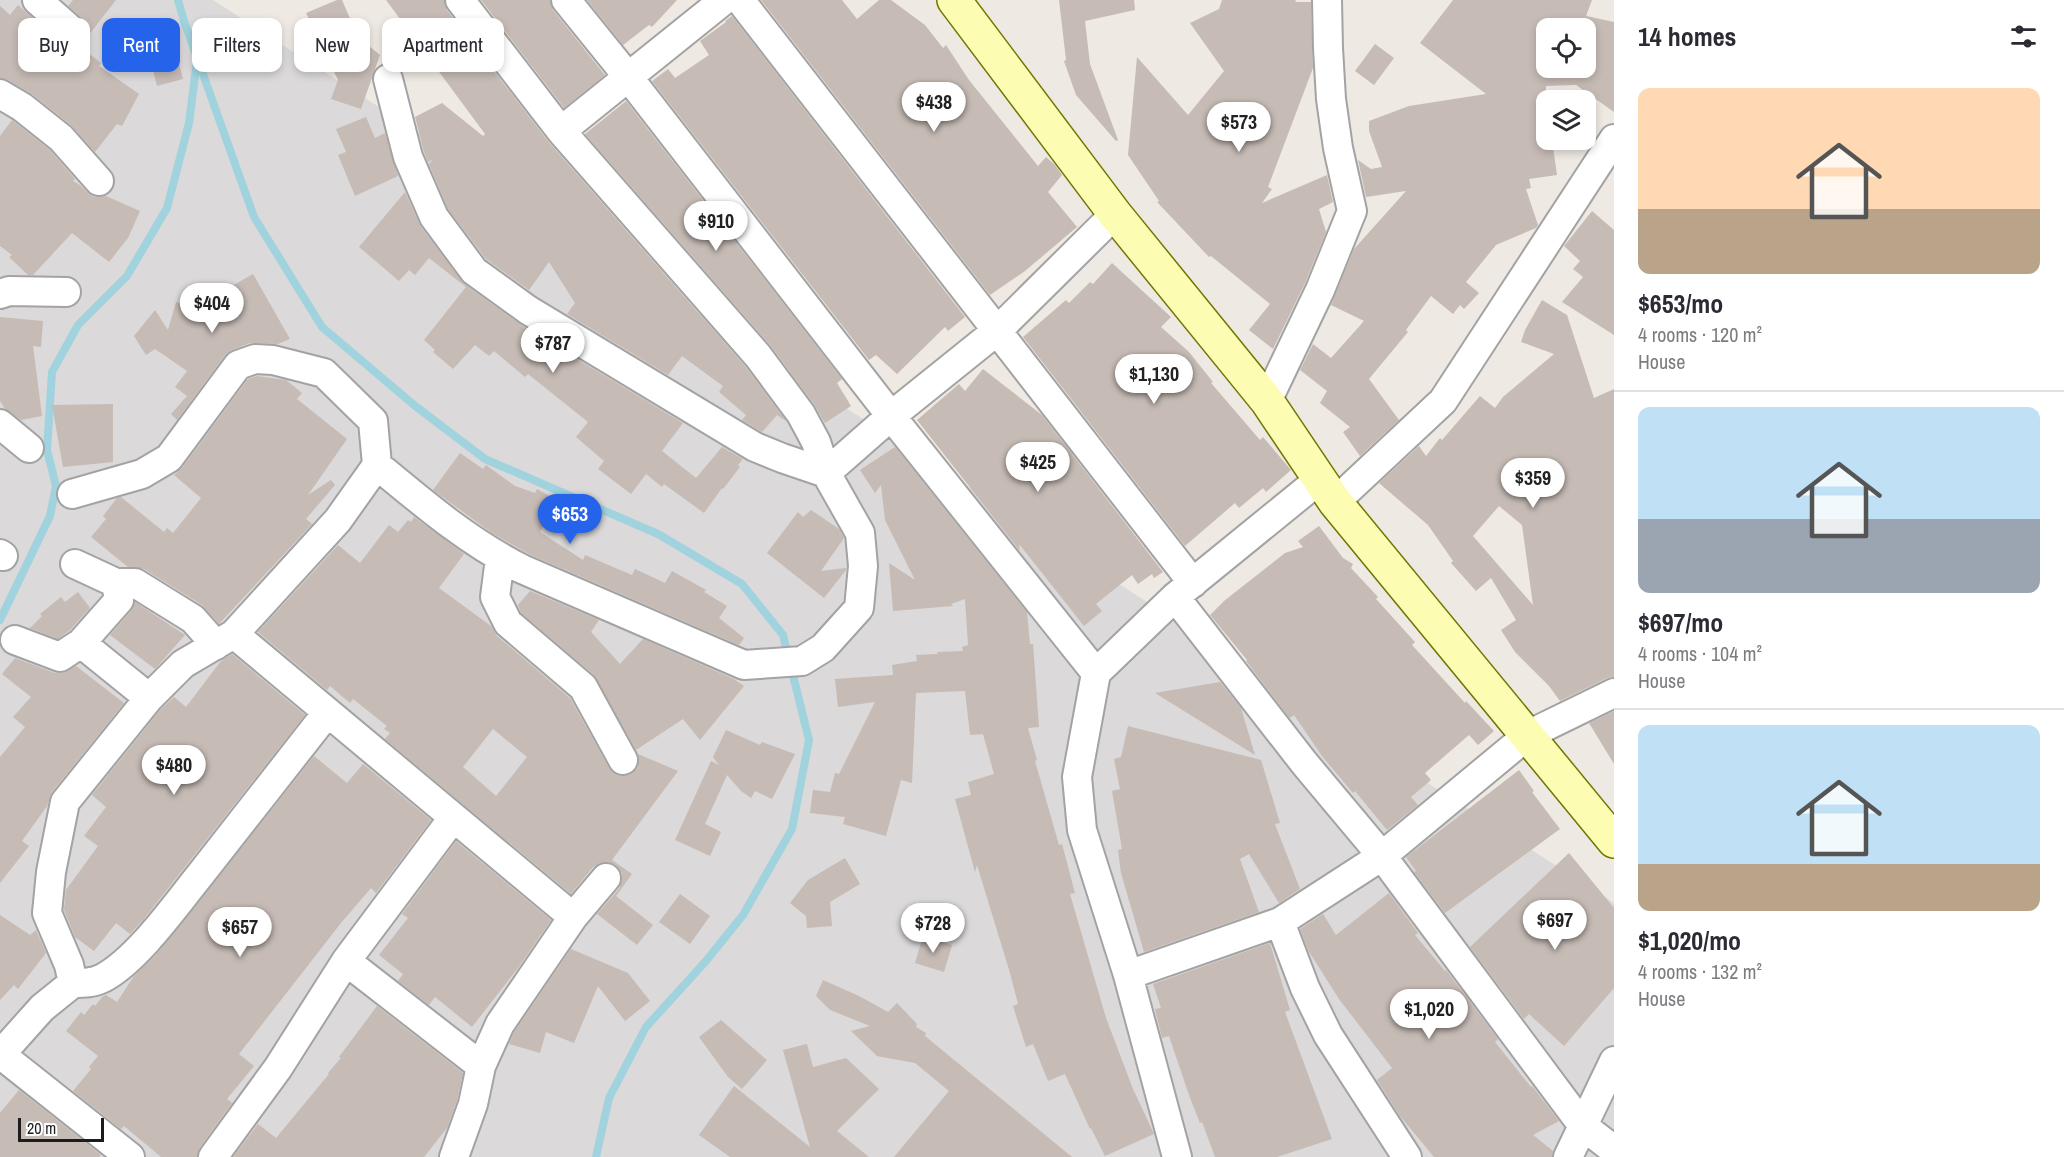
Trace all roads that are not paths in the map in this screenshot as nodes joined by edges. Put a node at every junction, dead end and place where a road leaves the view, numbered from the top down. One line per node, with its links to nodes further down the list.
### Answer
1 (37, 0): 8 (street)
2 (460, 0): 12 (street)
3 (566, 0): 9 (street)
4 (724, 0): 9 (street)
5 (740, 0): 18 (street)
6 (954, 0): 15 (street)
7 (1327, 0): 19 (street)
8 (57, 18)
9 (629, 78): 12 (street); 20 (street)
10 (388, 79): 24 (street)
11 (0, 94): 14 (street)
12 (561, 131): 24 (street)
13 (1614, 139): 25 (street)
14 (99, 182)
15 (1115, 214): 18 (street); 19 (street)
16 (66, 292): 17 (street)
17 (0, 294)
18 (998, 330): 20 (street); 30 (street)
19 (1267, 400): 25 (street)
20 (891, 416): 24 (street); 34 (street)
21 (0, 424): 22 (street)
22 (29, 448)
23 (377, 465): 26 (street); 27 (street); 31 (street)
24 (826, 473): 27 (street)
25 (1327, 490): 30 (street); 38 (street)
26 (72, 494)
27 (500, 558): 39 (street)
28 (75, 564): 29 (street)
29 (116, 583): 31 (street); 33 (street)
30 (1184, 590): 34 (street); 42 (street)
31 (225, 639): 36 (street); 37 (street)
32 (15, 640): 33 (street)
33 (81, 643): 36 (street)
34 (1096, 672): 47 (street)
35 (1614, 693): 38 (street)
36 (149, 698): 48 (street)
37 (327, 713): 40 (street); 48 (street)
38 (1528, 735): 41 (street); 42 (street)
39 (623, 760)
40 (453, 818): 44 (street); 46 (street)
41 (1614, 841)
42 (1382, 856): 45 (street); 52 (street)
43 (606, 878): 44 (street)
44 (573, 917): 51 (street)
45 (1280, 922): 47 (street); 58 (street)
46 (346, 961): 51 (street); 55 (street)
47 (1128, 975): 57 (street)
48 (73, 983): 49 (street)
49 (0, 1054): 54 (street)
50 (1614, 1061): 52 (street)
51 (481, 1066): 56 (street)
52 (1583, 1126): 53 (street); 59 (street)
53 (1614, 1150)
54 (130, 1157)
55 (213, 1157)
56 (454, 1157)
57 (1177, 1157)
58 (1407, 1157)
59 (1568, 1157)

